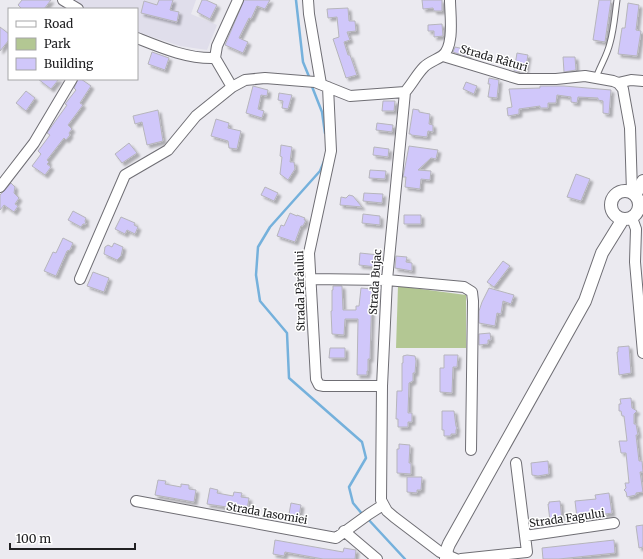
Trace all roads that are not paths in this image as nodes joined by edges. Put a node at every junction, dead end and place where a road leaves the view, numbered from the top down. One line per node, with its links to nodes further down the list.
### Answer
1 (63, 0): 6 (street)
2 (238, 0): 9 (street)
3 (308, 0): 14 (street, Strada Pârâului)
4 (450, 0): 8 (street)
5 (617, 0): 10 (lane)
6 (76, 8)
7 (138, 38): 9 (street)
8 (443, 56): 10 (street, Strada Râturi); 16 (street)
9 (215, 58): 15 (street)
10 (596, 78): 13 (street, Strada Râturi)
11 (71, 80): 18 (street)
12 (643, 81): 13 (street)
13 (618, 83): 19 (street)
14 (322, 84): 15 (street); 16 (street); 23 (street, Strada Pârâului)
15 (232, 87): 22 (street)
16 (405, 92): 24 (street, Strada Bujac)
17 (643, 181): 19 (street)
18 (0, 187)
19 (633, 193): 20 (street); 21 (street)
20 (641, 207): 21 (street)
21 (627, 219): 25 (street); 35 (street)
22 (80, 279)
23 (310, 279): 24 (street); 26 (street, Strada Pârâului)
24 (387, 280): 26 (street, Strada Bujac); 27 (street)
25 (643, 353)
26 (382, 386): 30 (street, Strada Bujac)
27 (471, 450)
28 (516, 463): 33 (street)
29 (136, 501): 32 (street, Strada Iasomiei)
30 (384, 506): 32 (street, Strada Iasomiei); 35 (street)
31 (614, 523): 33 (street, Strada Fagului)
32 (344, 531): 36 (street)
33 (525, 536): 34 (street)
34 (527, 556): 37 (street)
35 (450, 558)
36 (377, 559)
37 (461, 559)

